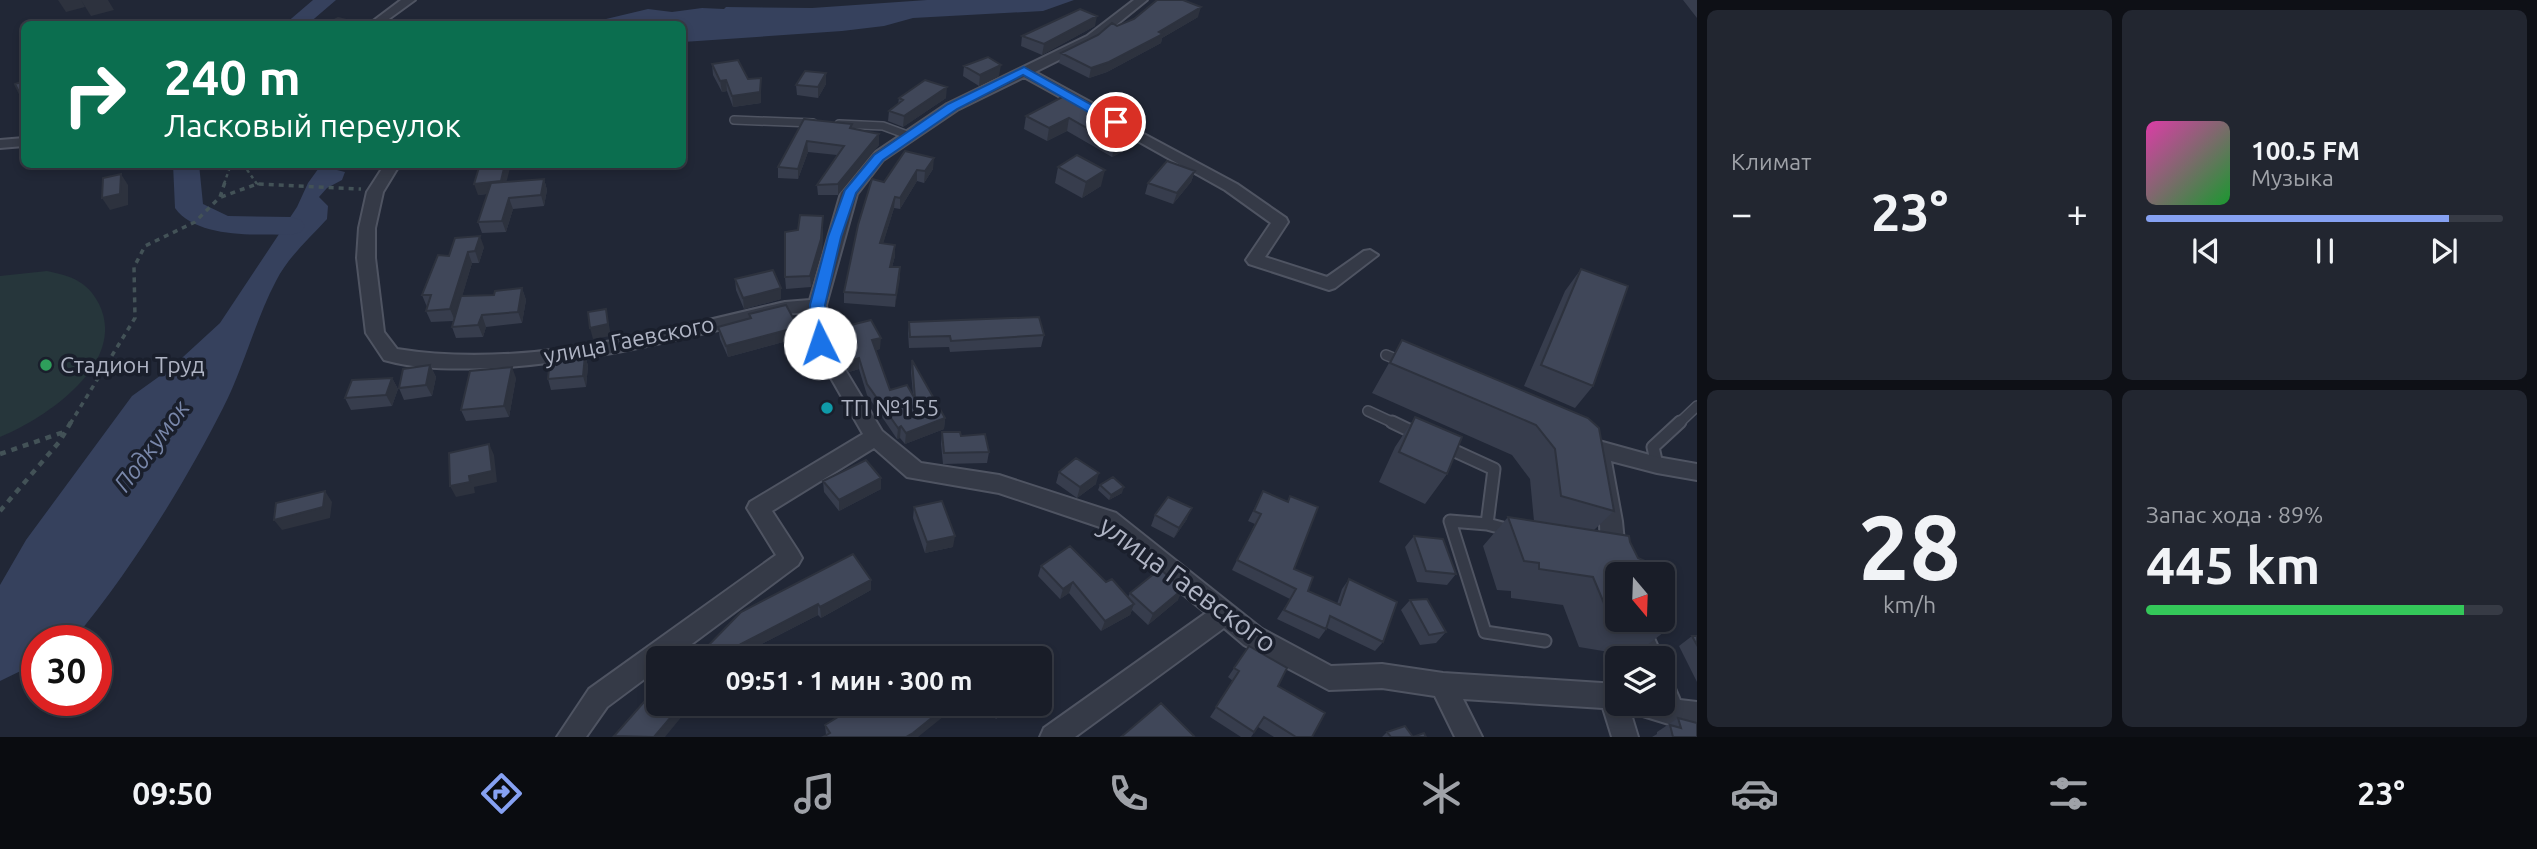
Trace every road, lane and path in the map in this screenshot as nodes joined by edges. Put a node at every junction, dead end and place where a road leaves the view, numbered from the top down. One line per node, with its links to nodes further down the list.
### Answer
1 (409, 0): 3 (street)
2 (1141, 0): 4 (street, улица Гаевского)
3 (379, 21)
4 (1024, 71): 8 (street, улица Гаевского); 15 (street)
5 (734, 120): 6 (lane)
6 (818, 123)
7 (831, 124): 8 (lane)
8 (909, 136): 19 (street, улица Гаевского)
9 (21, 142): 10 (street)
10 (0, 144)
11 (230, 168): 17 (path)
12 (246, 168): 14 (path)
13 (390, 168): 19 (street, улица Гаевского)
14 (257, 184): 16 (path); 17 (path)
15 (1231, 187): 18 (street)
16 (340, 188)
17 (220, 197): 24 (path)
18 (1370, 255)
19 (817, 305): 25 (street, улица Гаевского)
20 (1385, 355): 21 (lane)
21 (1411, 366)
22 (1697, 406): 27 (lane)
23 (1368, 411): 30 (lane)
24 (65, 431): 26 (path); 29 (path)
25 (874, 438): 33 (street, улица Гаевского); 38 (street)
26 (0, 454)
27 (1657, 465): 28 (street); 32 (street)
28 (1697, 471)
29 (0, 511)
30 (1487, 524): 31 (lane); 34 (lane)
31 (1524, 534)
32 (1610, 562)
33 (1224, 614): 35 (street, улица Гаевского); 39 (street)
34 (1545, 641)
35 (1443, 685): 36 (street, улица Гаевского); 40 (street)
36 (1605, 695)
37 (1620, 716): 41 (street)
38 (570, 737)
39 (1053, 737)
40 (1469, 737)
41 (1625, 737)

